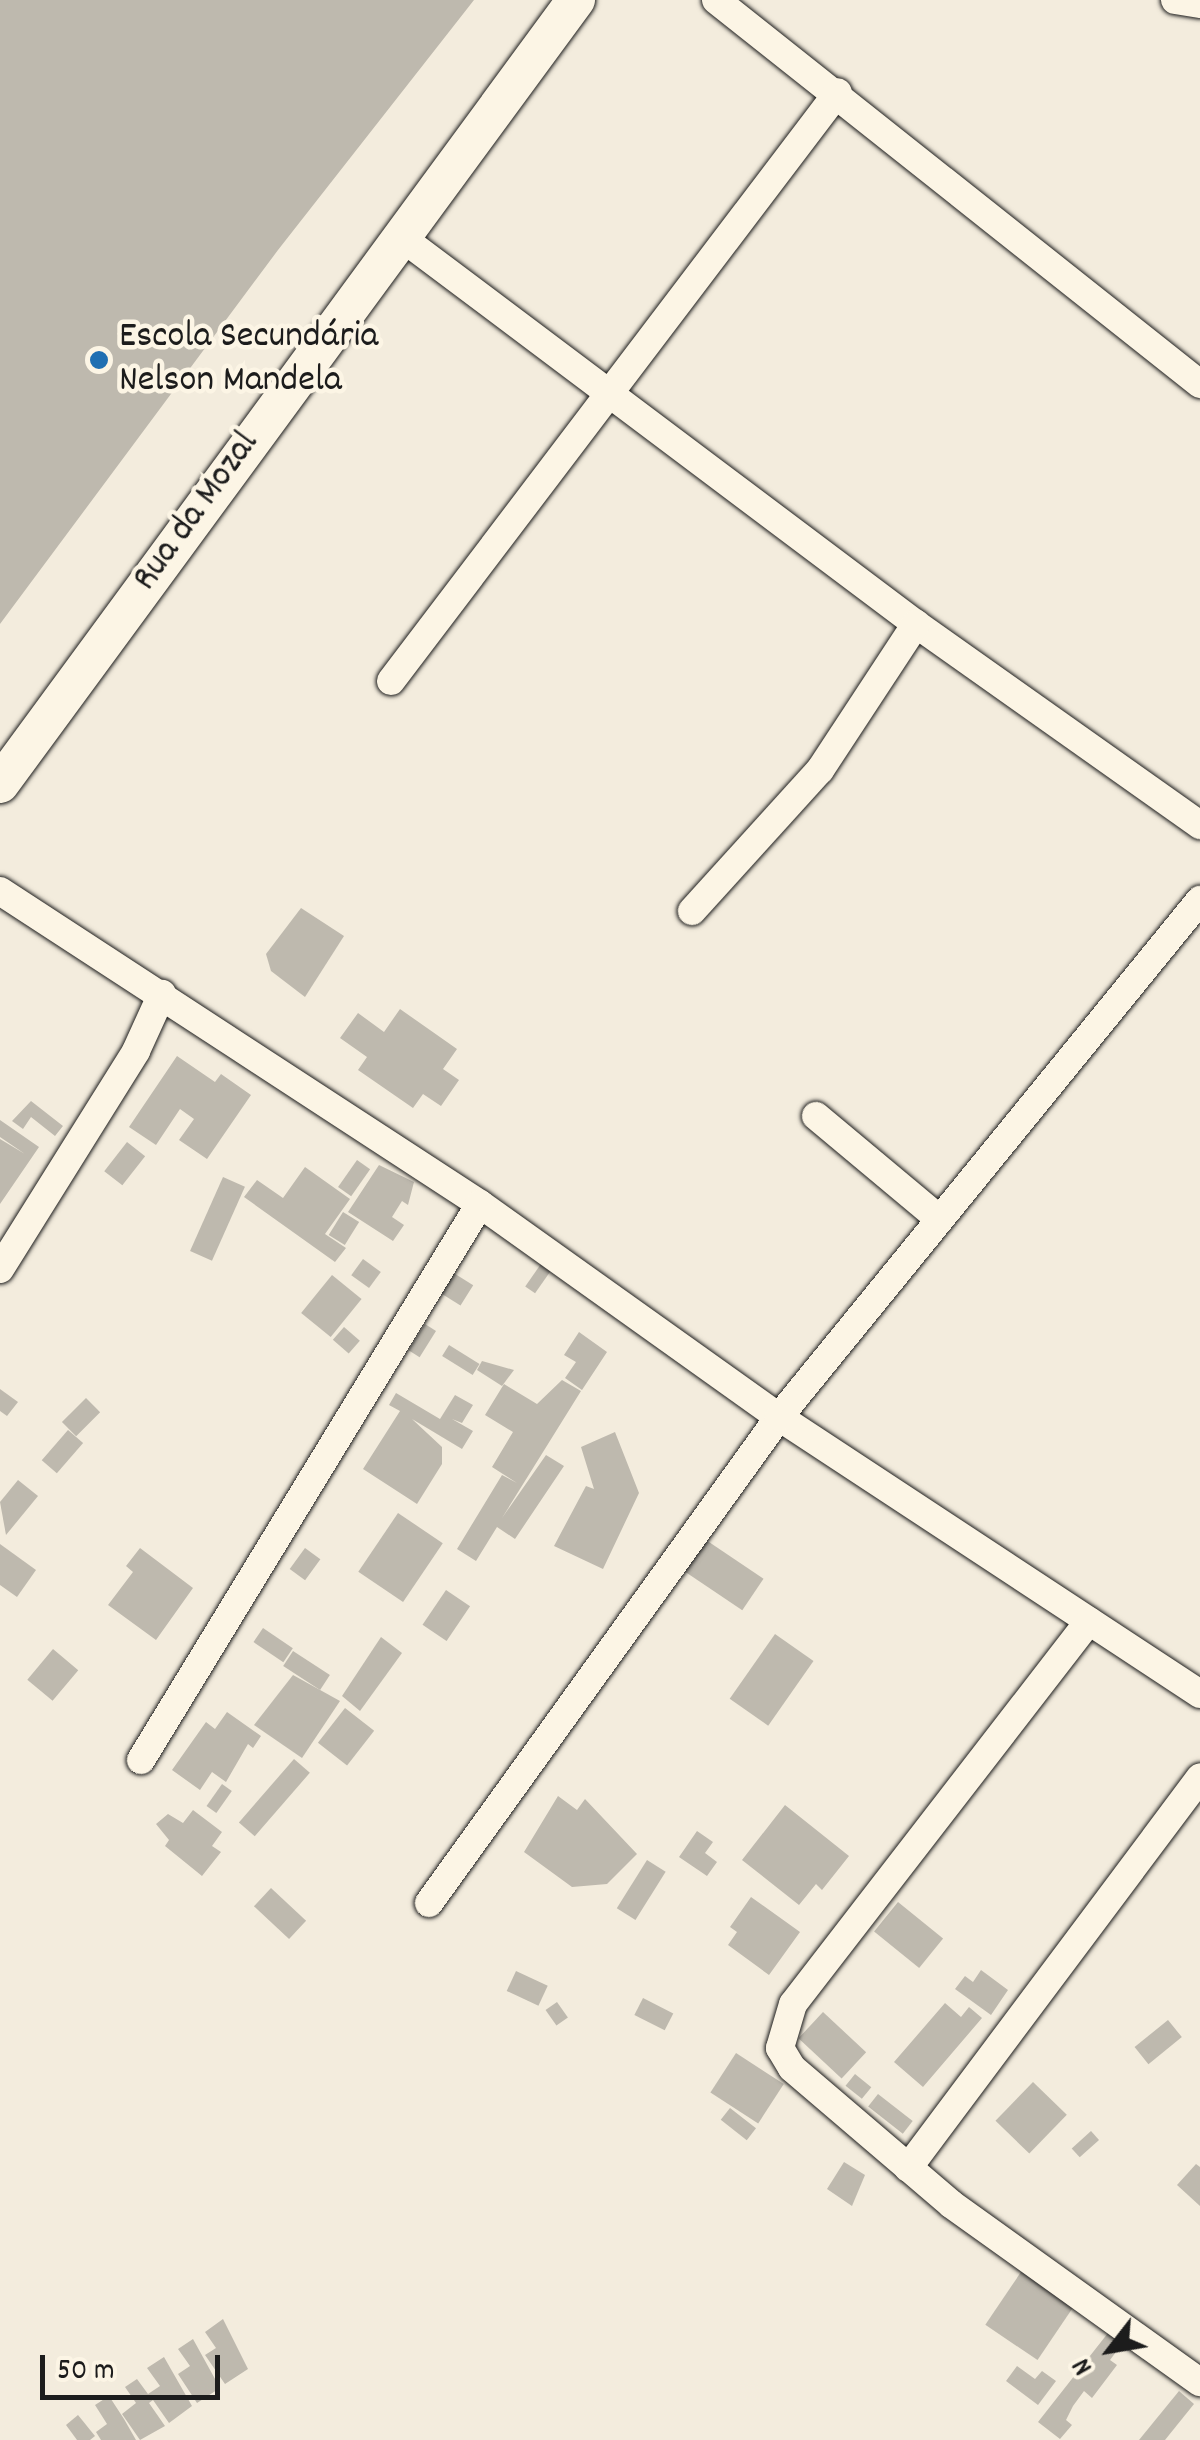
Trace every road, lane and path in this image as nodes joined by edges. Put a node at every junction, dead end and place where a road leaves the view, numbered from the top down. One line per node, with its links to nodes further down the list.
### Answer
1 (716, 0): 5 (street)
2 (1176, 0): 4 (street)
3 (572, 1): 6 (main road, Rua da Mozal)
4 (1200, 4)
5 (838, 92): 7 (street); 8 (street)
6 (401, 237): 8 (street); 11 (main road, Rua da Mozal)
7 (1200, 384)
8 (608, 394): 9 (street); 10 (street)
9 (916, 624): 12 (street); 15 (street)
10 (392, 681)
11 (0, 784)
12 (1200, 826)
13 (0, 891): 16 (street)
14 (1200, 900): 19 (street)
15 (692, 911)
16 (162, 994): 18 (street); 20 (street)
17 (816, 1116): 19 (street)
18 (480, 1204): 21 (street); 24 (street)
19 (939, 1219): 21 (street)
20 (0, 1270)
21 (779, 1418): 22 (street); 26 (street)
22 (1089, 1621): 23 (street); 27 (street)
23 (1200, 1694)
24 (141, 1760)
25 (1200, 1777): 27 (street)
26 (428, 1904)
27 (908, 2168): 28 (street)
28 (1200, 2382)

